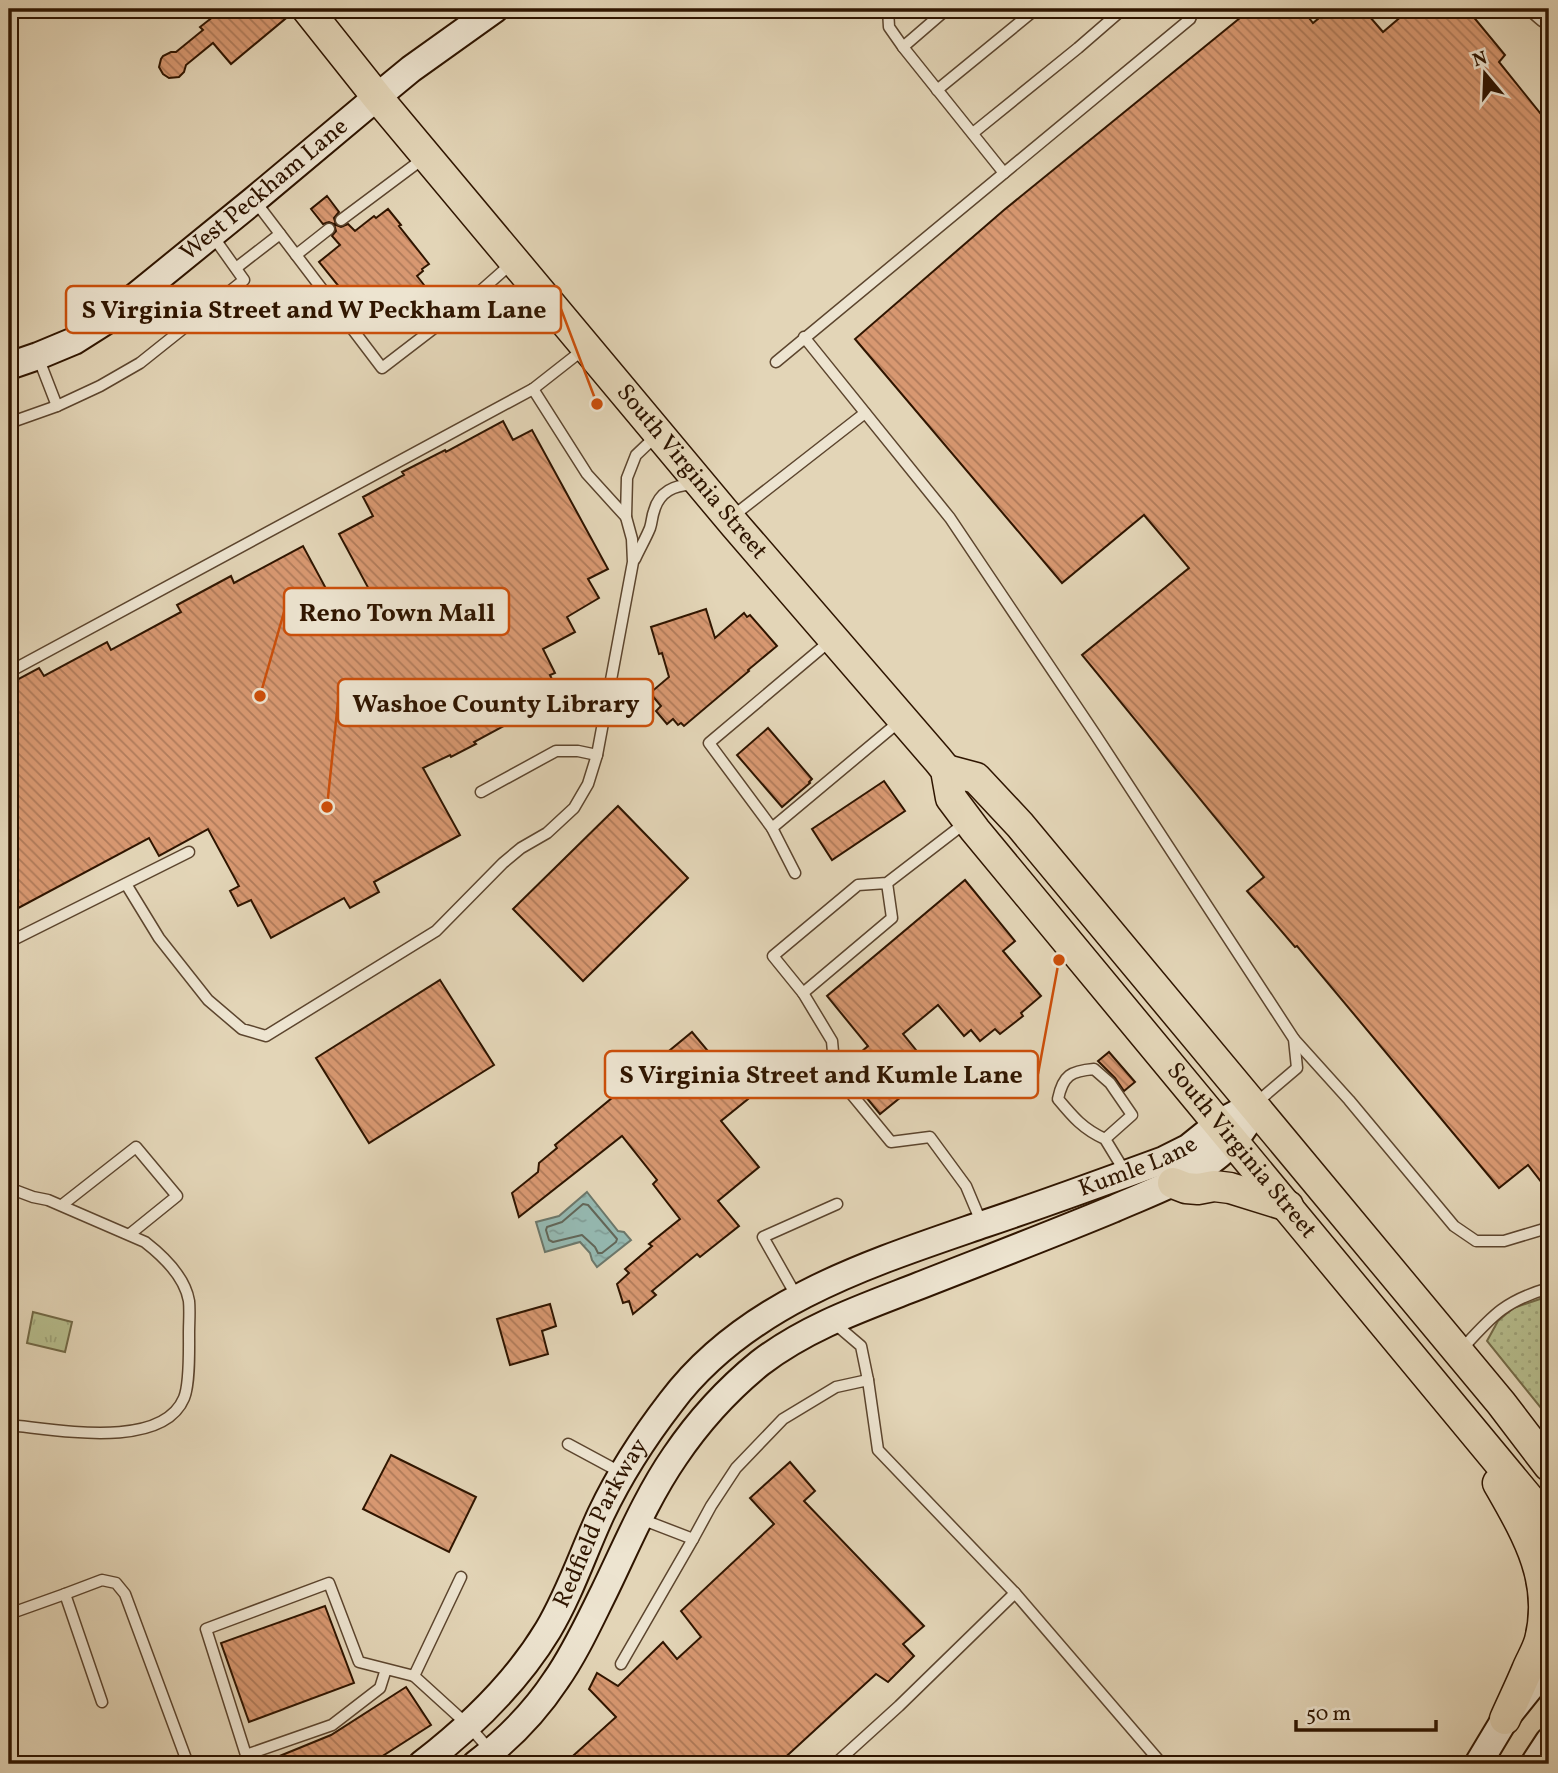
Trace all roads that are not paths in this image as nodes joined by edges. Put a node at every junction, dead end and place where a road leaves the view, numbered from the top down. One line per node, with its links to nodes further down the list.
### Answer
1 (307, 9): 12 (main road, South Virginia Street)
2 (495, 9): 12 (street, West Peckham Lane)
3 (888, 9): 10 (lane)
4 (947, 9): 10 (lane)
5 (1036, 9): 11 (lane)
6 (1123, 9): 13 (lane)
7 (1194, 9): 15 (lane)
8 (1528, 9): 9 (lane)
9 (1542, 22)
10 (903, 47): 11 (lane)
11 (937, 90): 13 (lane)
12 (377, 97): 14 (main road, South Virginia Street); 16 (street, West Peckham Lane)
13 (973, 133): 15 (lane)
14 (427, 155): 17 (lane); 22 (main road, South Virginia Street)
15 (1004, 173): 26 (lane)
16 (254, 200): 19 (street, West Peckham Lane); 20 (lane)
17 (341, 220)
18 (329, 229): 21 (lane)
19 (212, 234): 23 (lane); 24 (street, West Peckham Lane)
20 (280, 234): 21 (lane); 23 (lane)
21 (296, 255): 22 (lane)
22 (515, 261): 27 (main road, South Virginia Street)
23 (236, 268): 25 (lane)
24 (154, 280): 25 (lane); 28 (street, West Peckham Lane)
25 (190, 323): 32 (lane)
26 (804, 337): 29 (lane); 33 (lane)
27 (587, 347): 31 (lane); 35 (main road, South Virginia Street)
28 (38, 356): 30 (street, West Peckham Lane); 32 (lane)
29 (776, 362)
30 (9, 366)
31 (533, 389): 37 (lane); 41 (lane)
32 (57, 405): 34 (lane)
33 (866, 413): 38 (lane); 54 (lane)
34 (9, 424)
35 (659, 433): 36 (main road, South Virginia Street); 37 (lane)
36 (703, 485): 38 (main road, South Virginia Street); 39 (lane)
37 (626, 517): 39 (lane)
38 (730, 519): 40 (main road, South Virginia Street)
39 (633, 562): 43 (lane)
40 (833, 638): 42 (main road, South Virginia Street); 47 (lane)
41 (9, 672)
42 (903, 719): 44 (main road, South Virginia Street); 47 (lane)
43 (597, 755): 45 (lane); 51 (lane)
44 (946, 771): 46 (main road, South Virginia Street); 55 (main road, South Virginia Street)
45 (481, 792)
46 (968, 821): 50 (lane); 56 (main road, South Virginia Street)
47 (772, 828): 49 (lane)
48 (189, 852): 51 (lane)
49 (795, 873)
50 (887, 883): 53 (lane); 53 (lane)
51 (126, 884): 52 (lane)
52 (9, 942)
53 (803, 993): 64 (lane)
54 (1294, 1038): 55 (lane); 65 (lane)
55 (1253, 1105): 56 (street, Kumle Lane); 70 (main road, South Virginia Street)
56 (1227, 1132): 58 (street, Kumle Lane); 59 (street, Kumle Lane); 63 (main road, South Virginia Street)
57 (1105, 1139): 57 (lane); 58 (lane)
58 (1125, 1175): 64 (street, Kumle Lane)
59 (1173, 1183): 63 (main road); 69 (street, Kumle Lane)
60 (9, 1188): 62 (lane)
61 (837, 1204): 68 (lane)
62 (62, 1205): 66 (lane); 66 (lane)
63 (1288, 1206): 72 (main road, South Virginia Street)
64 (982, 1225): 68 (street, Kumle Lane)
65 (1548, 1228)
66 (130, 1234): 73 (lane)
67 (1549, 1287): 70 (lane)
68 (797, 1297): 69 (street); 76 (street, Redfield Parkway)
69 (832, 1321): 71 (lane); 77 (street, Redfield Parkway)
70 (1458, 1353): 75 (main road, South Virginia Street)
71 (868, 1380): 79 (lane); 81 (lane)
72 (1462, 1419): 78 (main road, South Virginia Street); 89 (main road)
73 (9, 1425)
74 (568, 1444): 76 (lane)
75 (1547, 1461)
76 (622, 1473): 90 (street, Redfield Parkway)
77 (640, 1518): 79 (lane); 93 (street, Redfield Parkway)
78 (1549, 1523)
79 (693, 1539): 84 (lane)
80 (461, 1577): 87 (lane)
81 (1016, 1592): 96 (lane); 97 (lane)
82 (65, 1594): 83 (lane); 88 (lane); 94 (lane)
83 (9, 1614)
84 (621, 1664)
85 (1549, 1664): 89 (street)
86 (386, 1669): 87 (lane); 92 (lane); 92 (lane)
87 (414, 1676): 90 (lane)
88 (102, 1702)
89 (1505, 1719): 98 (street)
90 (469, 1726): 93 (lane); 95 (street, Redfield Parkway)
91 (1549, 1741): 99 (street)
92 (244, 1759)
93 (490, 1760)
94 (188, 1764)
95 (422, 1764)
96 (835, 1764)
97 (1162, 1764)
98 (1478, 1764)
99 (1534, 1764)

